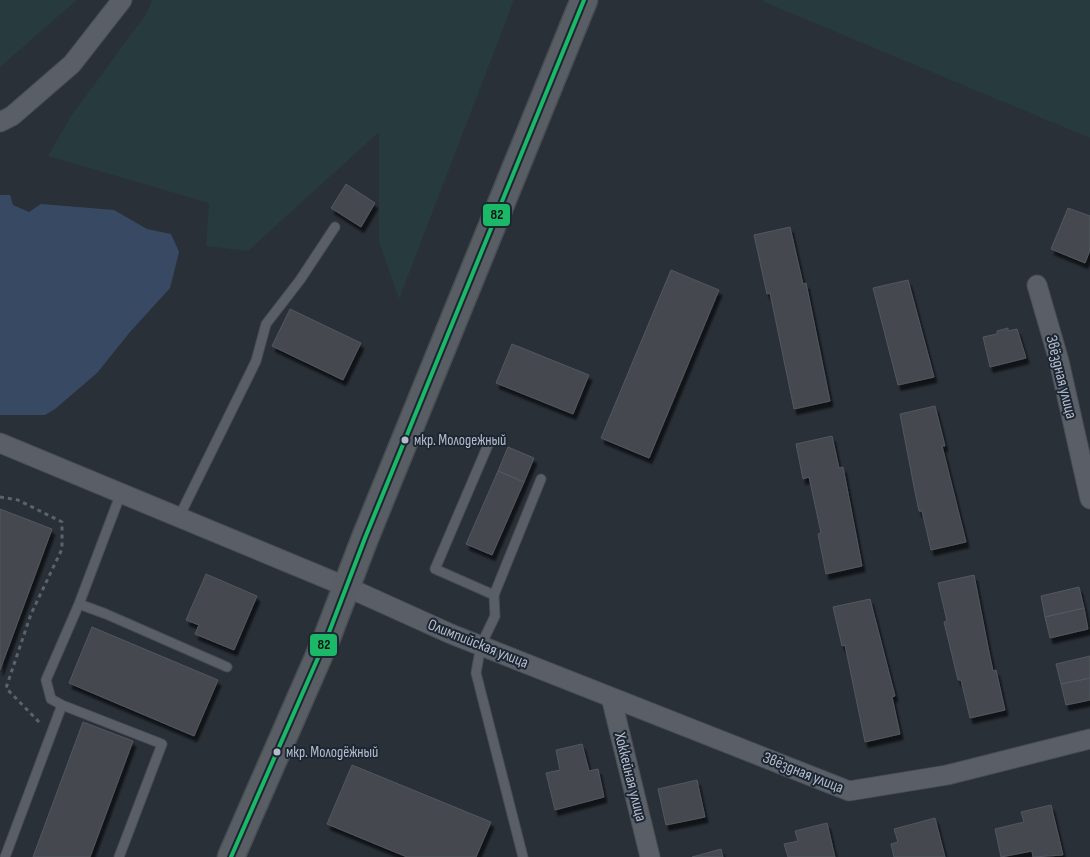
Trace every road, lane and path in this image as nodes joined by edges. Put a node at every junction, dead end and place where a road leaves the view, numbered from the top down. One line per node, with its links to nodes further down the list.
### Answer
1 (122, 0): 3 (street)
2 (584, 0): 13 (street)
3 (0, 122)
4 (335, 227): 12 (lane)
5 (1036, 285): 11 (street, Звёздная улица)
6 (0, 443): 9 (street, Олимпийская улица)
7 (488, 445): 14 (lane)
8 (541, 479): 14 (lane)
9 (121, 493): 12 (street, Олимпийская улица); 15 (lane)
10 (0, 497): 20 (path)
11 (1090, 499)
12 (179, 517): 13 (street, Олимпийская улица)
13 (347, 587): 16 (street, Олимпийская улица); 24 (street)
14 (494, 595): 16 (lane)
15 (79, 604): 17 (lane); 19 (lane)
16 (481, 645): 18 (street, Олимпийская улица); 25 (lane)
17 (227, 667)
18 (611, 697): 21 (street, Звёздная улица); 26 (street, Хоккейная улица)
19 (62, 705): 20 (lane); 23 (lane)
20 (51, 734): 22 (lane)
21 (1090, 739)
22 (5, 857)
23 (119, 857)
24 (231, 857)
25 (523, 857)
26 (650, 857)

